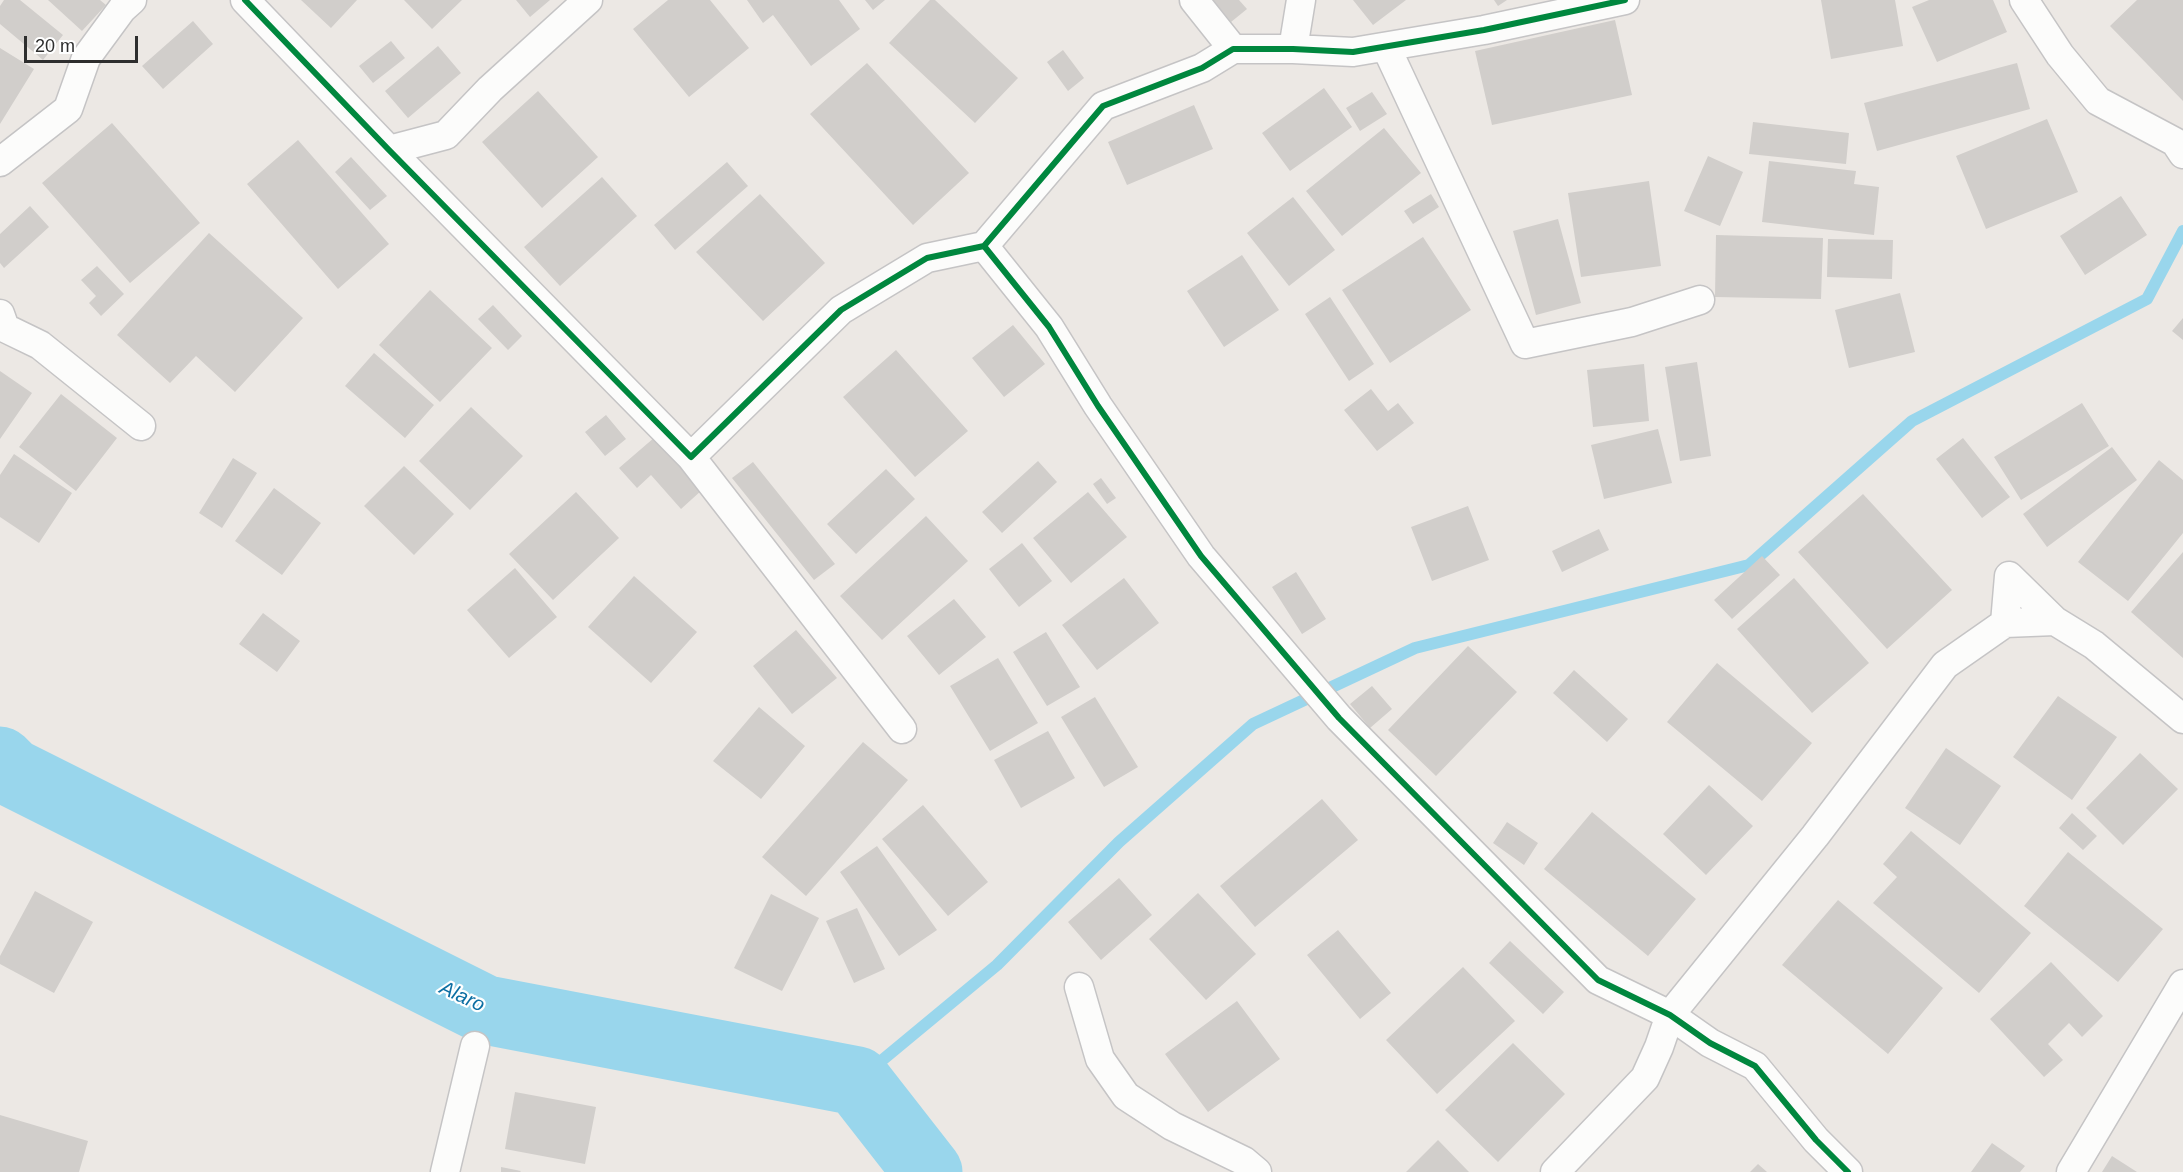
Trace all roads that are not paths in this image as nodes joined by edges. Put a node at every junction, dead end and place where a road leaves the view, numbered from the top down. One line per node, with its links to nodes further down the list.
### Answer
1 (132, 0): 13 (street)
2 (245, 0): 11 (street)
3 (588, 0): 11 (street)
4 (1194, 0): 9 (street)
5 (1301, 0): 10 (street)
6 (1625, 0): 8 (street)
7 (2026, 0): 12 (street)
8 (1386, 47): 10 (street); 15 (street)
9 (1233, 49): 10 (street); 14 (street)
10 (1293, 49)
11 (389, 150): 18 (street)
12 (2183, 154)
13 (0, 162)
14 (984, 246): 18 (street); 25 (street)
15 (1700, 300)
16 (0, 314): 17 (street)
17 (141, 426)
18 (692, 457): 22 (street)
19 (2055, 621): 20 (street); 20 (street); 21 (street)
20 (2005, 623): 25 (street)
21 (2183, 719)
22 (902, 729)
23 (2183, 984): 31 (street)
24 (1079, 987): 28 (street)
25 (1670, 1015): 29 (street); 30 (street)
26 (475, 1046): 27 (street)
27 (445, 1172)
28 (1257, 1172)
29 (1555, 1172)
30 (1848, 1172)
31 (2071, 1172)

